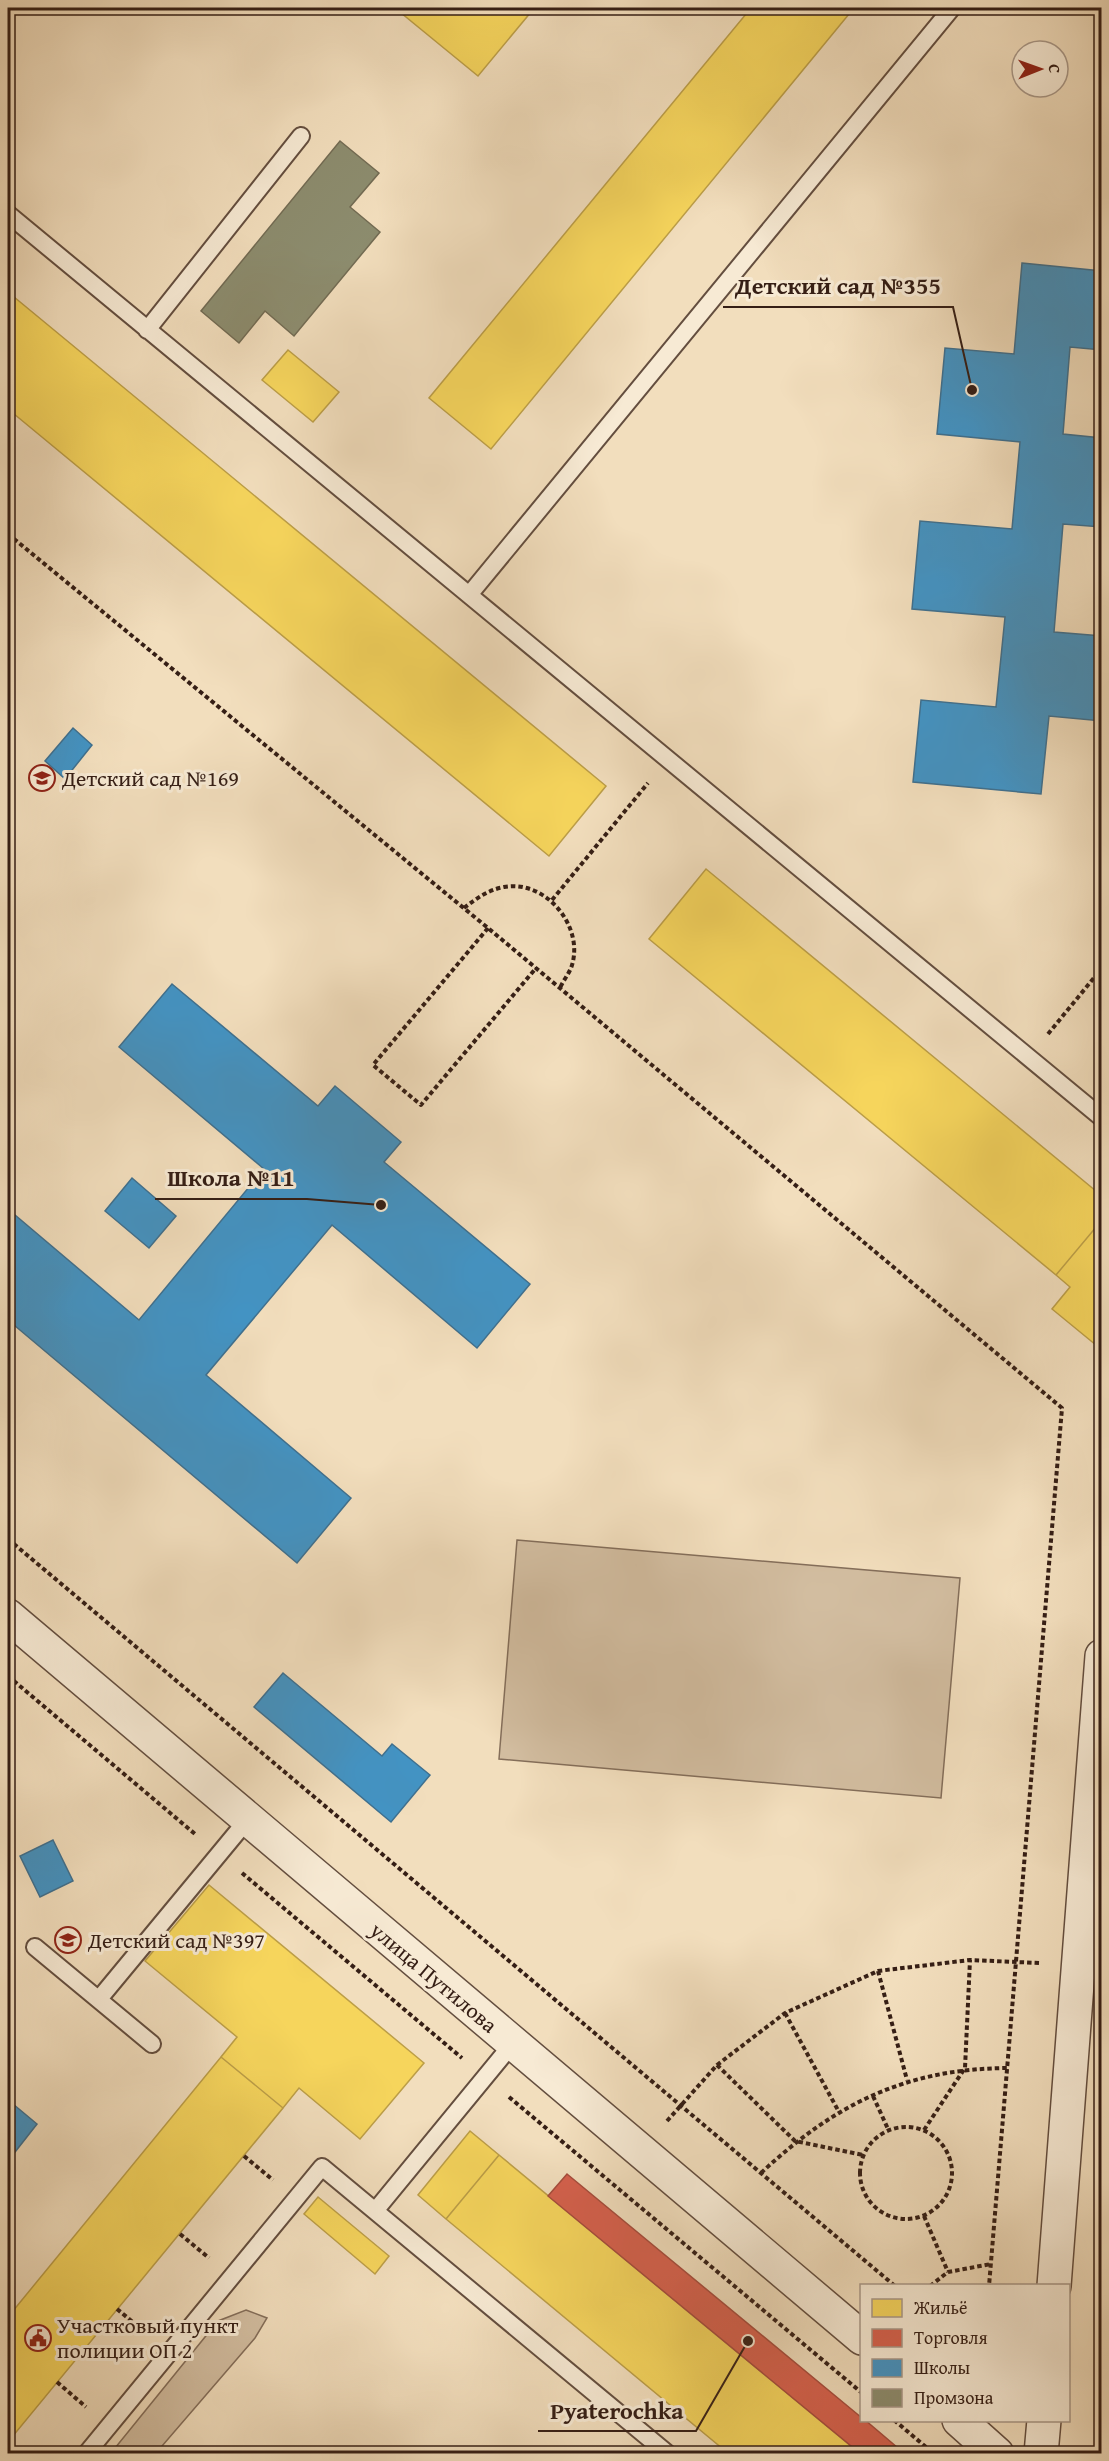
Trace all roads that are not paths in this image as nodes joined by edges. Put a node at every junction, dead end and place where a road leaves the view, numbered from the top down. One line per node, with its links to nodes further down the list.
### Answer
1 (952, 8): 5 (lane)
2 (301, 136): 4 (lane)
3 (8, 214): 4 (lane)
4 (147, 330): 5 (lane)
5 (469, 595): 6 (lane)
6 (1101, 1118)
7 (8, 1616): 9 (street, улица Путилова)
8 (1101, 1656): 15 (street)
9 (248, 1819): 11 (lane); 13 (street, улица Путилова)
10 (35, 1947): 11 (lane)
11 (99, 1999): 12 (lane)
12 (152, 2043)
13 (513, 2043): 14 (lane); 16 (street, улица Путилова)
14 (375, 2211): 19 (lane); 20 (lane)
15 (1054, 2284)
16 (860, 2337)
17 (960, 2422): 21 (street)
18 (1044, 2422): 22 (street)
19 (86, 2454)
20 (668, 2454)
21 (997, 2454)
22 (1041, 2454)

